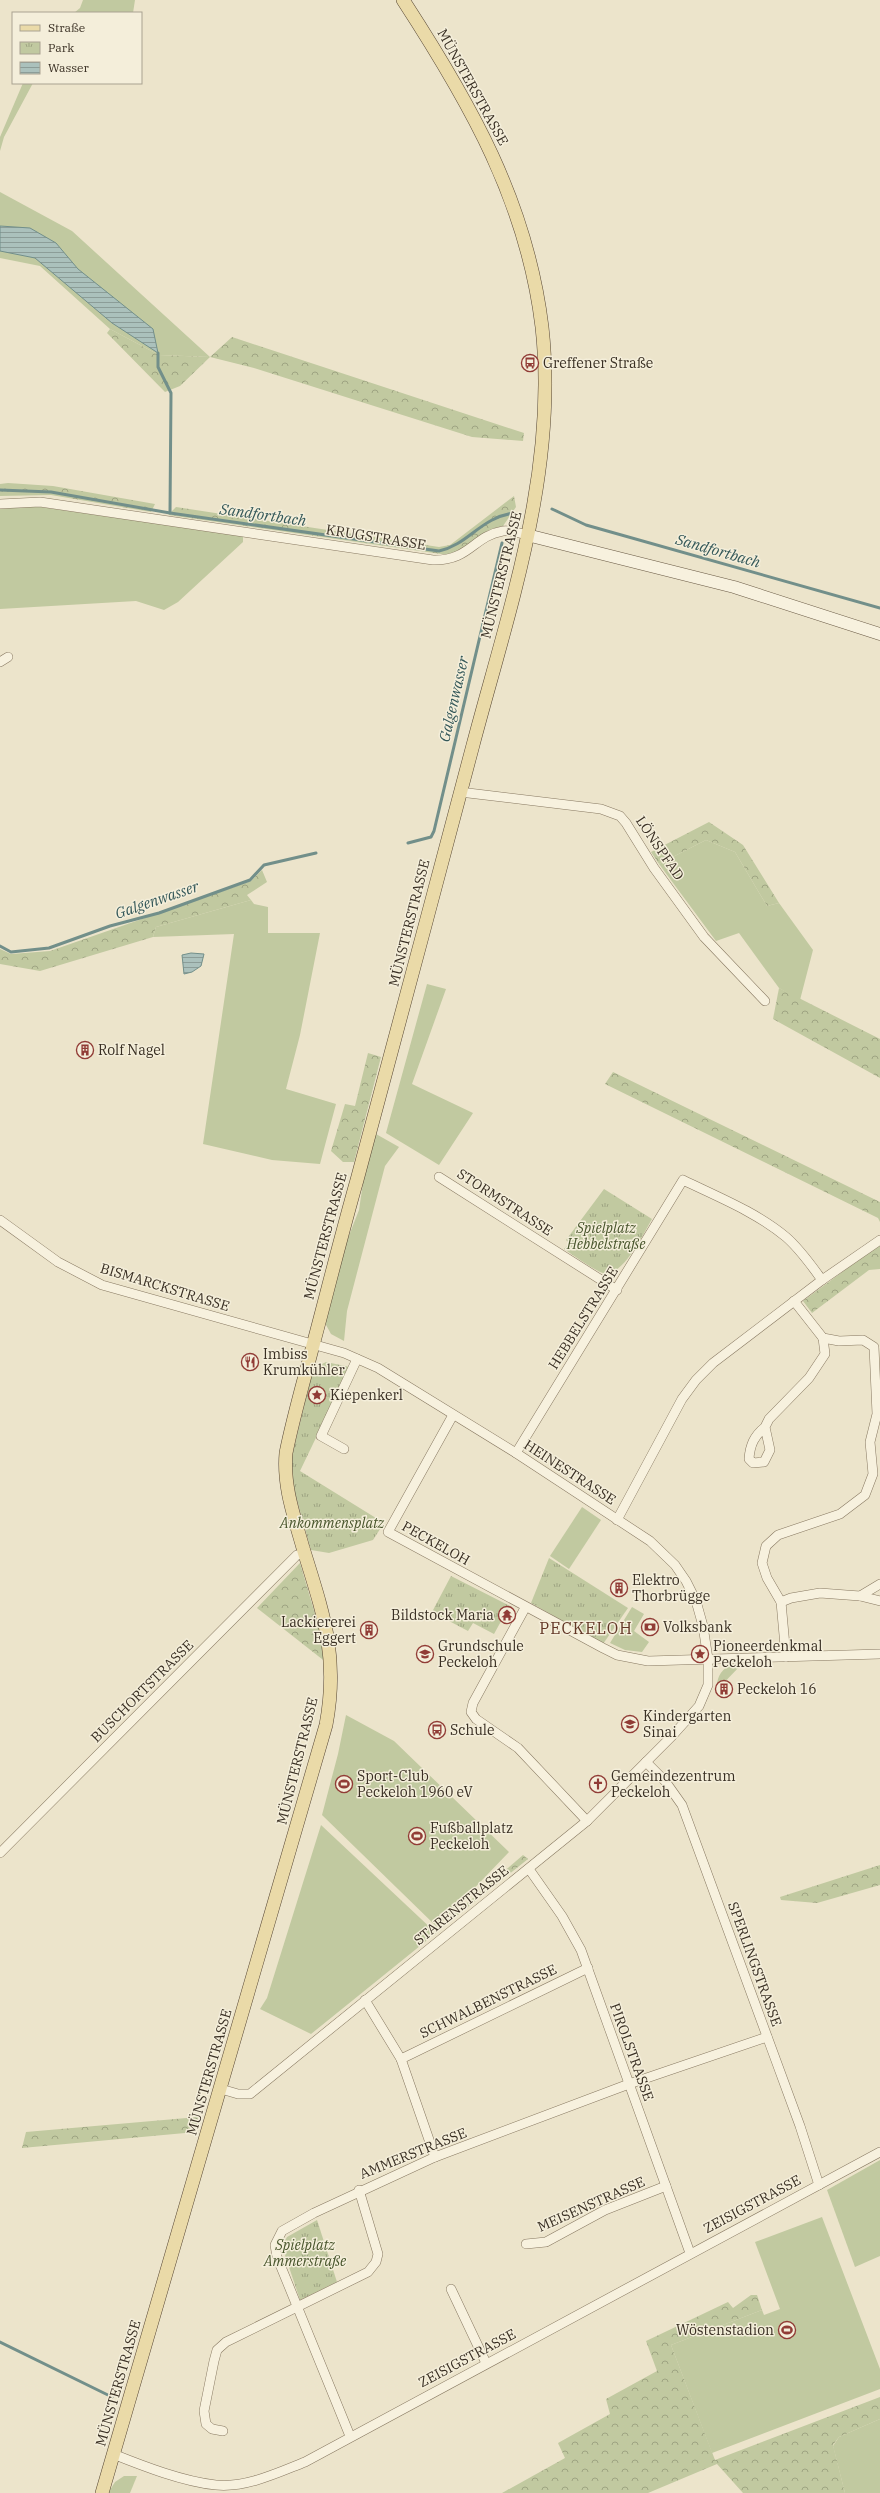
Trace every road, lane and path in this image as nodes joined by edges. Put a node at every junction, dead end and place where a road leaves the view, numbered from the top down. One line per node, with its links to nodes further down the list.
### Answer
1 (404, 0): 3 (main road, MÜNSTERSTRASSE)
2 (0, 504): 3 (street, KRUGSTRASSE)
3 (527, 535): 4 (main road); 5 (main road, MÜNSTERSTRASSE)
4 (880, 634)
5 (460, 792): 6 (street, LÖNSPFAD); 14 (main road, MÜNSTERSTRASSE)
6 (765, 1001)
7 (439, 1177): 11 (street, STORMSTRASSE)
8 (0, 1220): 14 (street, BISMARCKSTRASSE)
9 (880, 1240): 10 (street)
10 (822, 1280): 11 (street, HEBBELSTRASSE); 12 (street)
11 (617, 1290): 19 (street, HEBBELSTRASSE)
12 (794, 1301): 13 (street); 20 (street)
13 (823, 1338): 17 (street); 25 (street)
14 (313, 1345): 15 (street, HEINESTRASSE); 21 (main road, MÜNSTERSTRASSE)
15 (357, 1359): 16 (street, HEINESTRASSE); 18 (street)
16 (453, 1415): 19 (street, HEINESTRASSE); 26 (street, PECKELOH)
17 (765, 1427)
18 (344, 1449)
19 (516, 1453): 20 (street, HEINESTRASSE)
20 (617, 1520): 29 (street, HEINESTRASSE)
21 (305, 1554): 32 (street, BUSCHORTSTRASSE); 39 (main road, MÜNSTERSTRASSE)
22 (880, 1584): 23 (street)
23 (860, 1596): 24 (street); 25 (street)
24 (880, 1601)
25 (781, 1602): 28 (street)
26 (525, 1608): 29 (street, PECKELOH); 31 (street)
27 (880, 1654): 28 (street, PECKELOH)
28 (786, 1657): 29 (street, PECKELOH)
29 (708, 1659): 30 (street, STARENSTRASSE)
30 (646, 1762): 31 (street, STARENSTRASSE); 36 (street, SPERLINGSTRASSE)
31 (587, 1821): 33 (street, STARENSTRASSE)
32 (0, 1853)
33 (529, 1870): 34 (street, PIROLSTRASSE); 35 (street, STARENSTRASSE)
34 (588, 1968): 37 (street, SCHWALBENSTRASSE); 38 (street, PIROLSTRASSE)
35 (365, 2000): 37 (street); 39 (street, STARENSTRASSE)
36 (767, 2037): 38 (street, AMMERSTRASSE); 42 (street, SPERLINGSTRASSE)
37 (401, 2059): 41 (street)
38 (629, 2084): 41 (street, AMMERSTRASSE); 43 (street, PIROLSTRASSE)
39 (221, 2089): 52 (main road, MÜNSTERSTRASSE)
40 (880, 2152): 42 (street, ZEISIGSTRASSE)
41 (434, 2157): 44 (street, AMMERSTRASSE)
42 (819, 2185): 46 (street, ZEISIGSTRASSE)
43 (666, 2186): 45 (street, MEISENSTRASSE); 46 (street, PIROLSTRASSE)
44 (359, 2190): 48 (street); 48 (street, AMMERSTRASSE)
45 (526, 2244)
46 (690, 2253): 49 (street, ZEISIGSTRASSE)
47 (451, 2289): 49 (street)
48 (298, 2308): 50 (street); 51 (street, AMMERSTRASSE)
49 (486, 2364): 51 (street, ZEISIGSTRASSE)
50 (223, 2432)
51 (350, 2436): 53 (street, ZEISIGSTRASSE)
52 (114, 2454): 53 (street, ZEISIGSTRASSE); 54 (main road, MÜNSTERSTRASSE)
53 (215, 2489)
54 (102, 2493)

